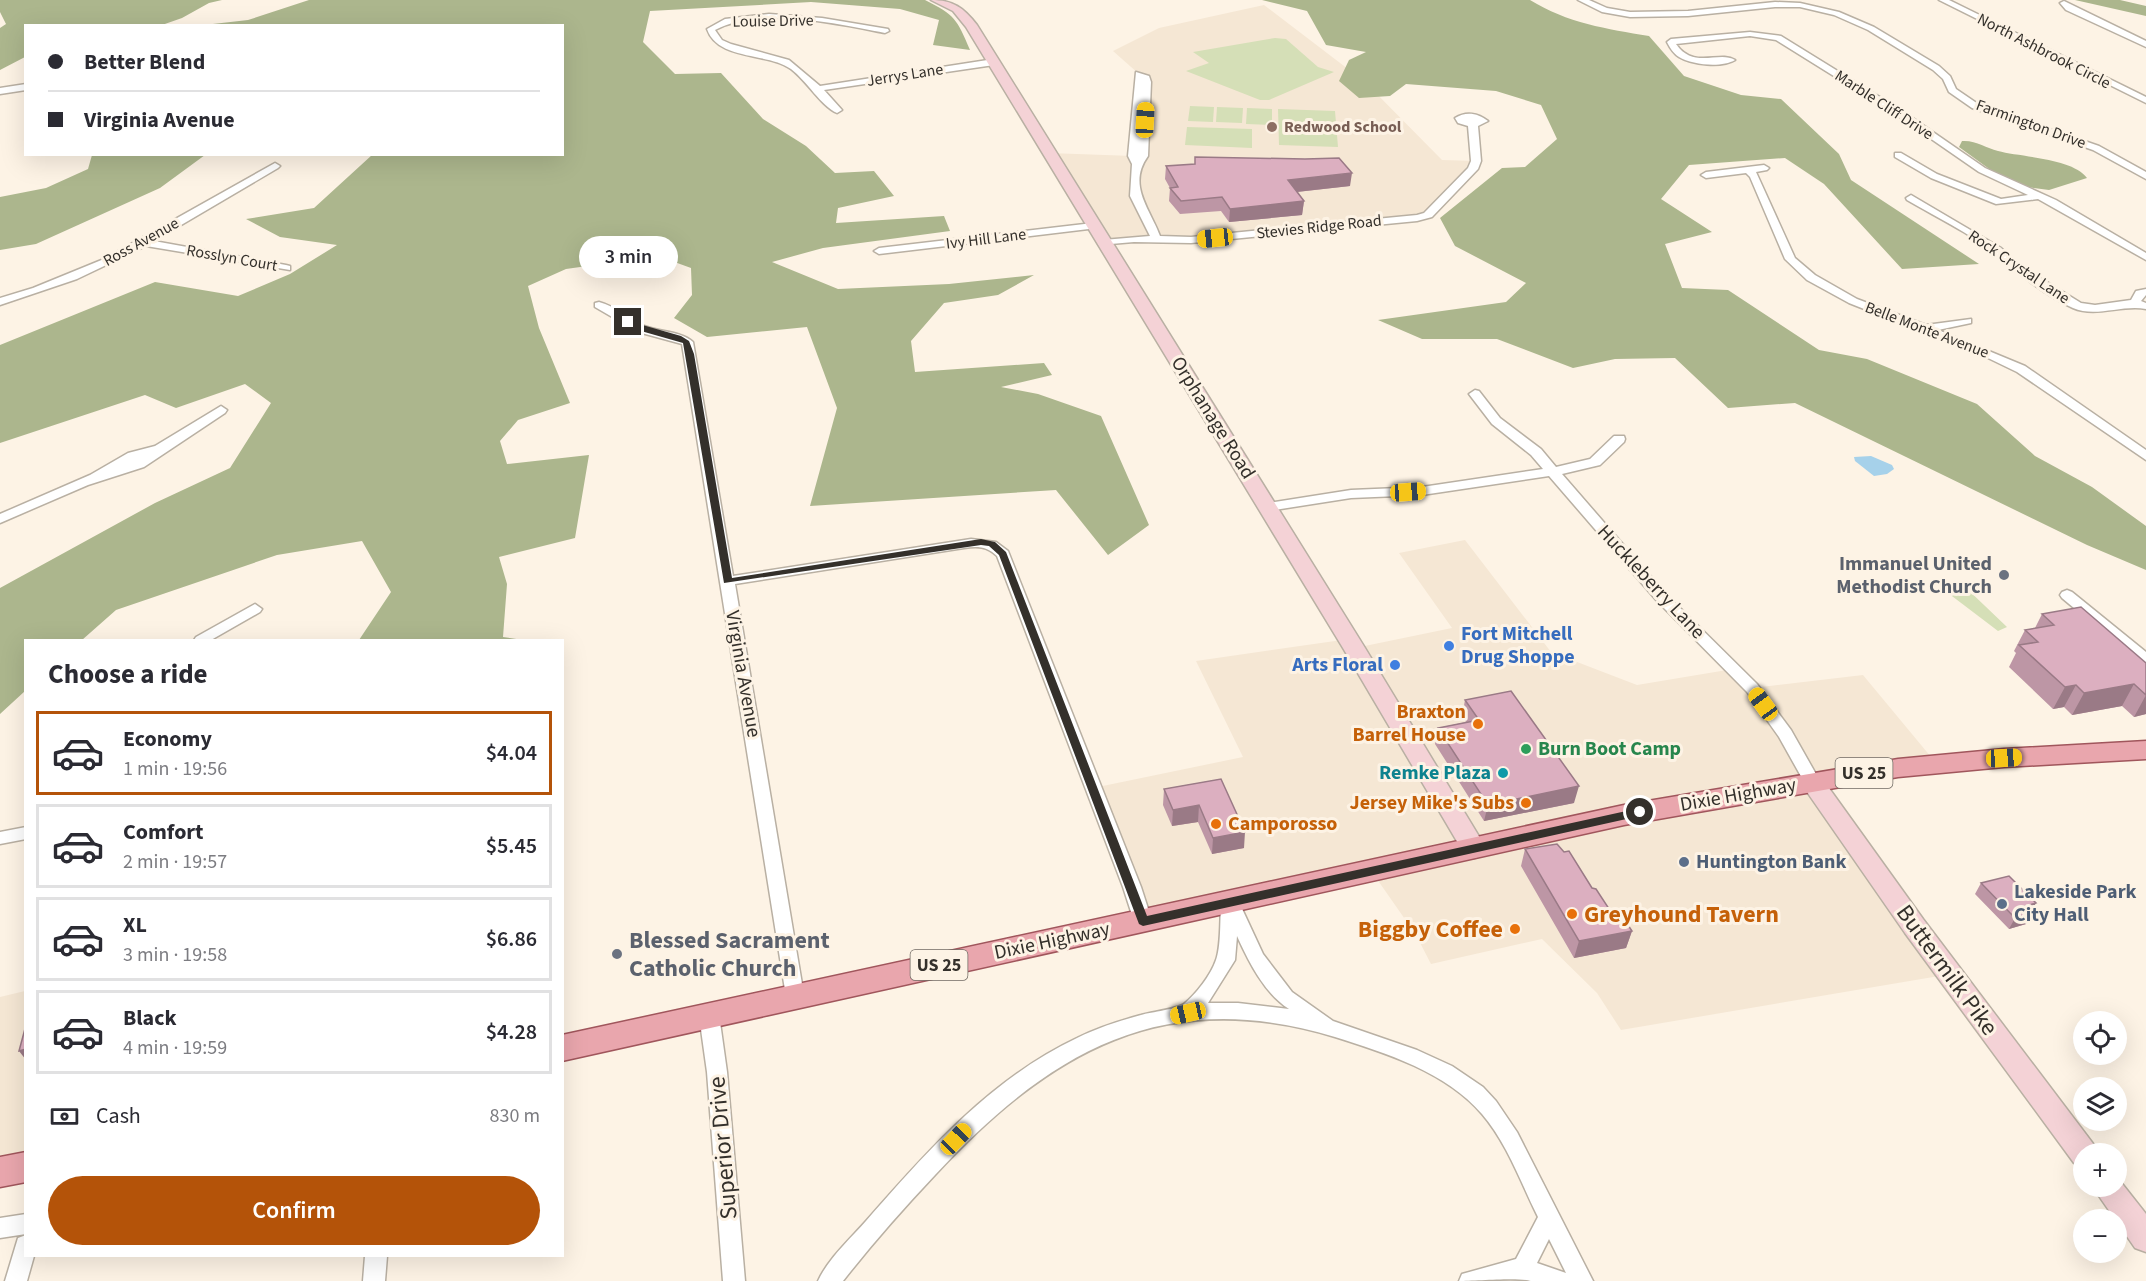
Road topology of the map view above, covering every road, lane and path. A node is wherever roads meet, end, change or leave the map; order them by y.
1 (937, 0) edge
2 (1582, 0) edge
3 (1703, 0) edge
4 (1943, 0) edge
5 (1801, 3) edge
6 (2064, 3) dead end
7 (1717, 9) junction
8 (885, 32) dead end
9 (2146, 44) edge
10 (1731, 60) dead end
11 (994, 62) junction
12 (24, 87) edge
13 (816, 89) junction
14 (0, 91) edge
15 (2146, 100) edge
16 (837, 110) dead end
17 (1473, 124) dead end
18 (1898, 155) dead end
19 (1137, 164) junction
20 (275, 166) dead end
21 (1764, 168) dead end
22 (1749, 171) junction
23 (1706, 175) dead end
24 (2146, 176) edge
25 (2039, 196) junction
26 (1911, 198) dead end
27 (1094, 226) junction
28 (1155, 240) junction
29 (143, 242) junction
30 (1103, 243) junction
31 (879, 251) dead end
32 (2146, 257) edge
33 (285, 268) dead end
34 (2146, 292) edge
35 (0, 302) edge
36 (2140, 304) edge
37 (599, 305) dead end
38 (1966, 321) dead end
39 (1924, 329) junction
40 (1475, 393) dead end
41 (220, 410) dead end
42 (1619, 439) dead end
43 (2146, 456) edge
44 (1554, 472) junction
45 (1268, 507) junction
46 (0, 519) edge
47 (728, 581) junction
48 (2067, 595) dead end
49 (255, 609) dead end
50 (203, 639) edge
51 (2146, 660) edge
52 (2146, 750) edge
53 (1813, 783) junction
54 (24, 833) edge
55 (0, 838) edge
56 (1474, 849) junction
57 (1231, 903) junction
58 (1143, 921) junction
59 (795, 996) junction
60 (1188, 1013) junction
61 (709, 1015) junction
62 (1332, 1028) junction
63 (564, 1048) edge
64 (2076, 1143) edge
65 (24, 1167) edge
66 (0, 1172) edge
67 (2116, 1197) edge
68 (1550, 1218) junction
69 (24, 1224) edge
70 (0, 1228) edge
71 (2146, 1238) edge
72 (24, 1252) edge
73 (376, 1257) edge
74 (1524, 1268) junction
75 (16, 1281) edge
76 (374, 1281) edge
77 (734, 1281) edge
78 (829, 1281) edge
79 (1470, 1281) edge
80 (1561, 1281) edge
81 (1582, 1281) edge

1 - 11 main road, Orphanage Road
2 - 7 street, Farmington Drive
3 - 7 street
4 - 15 street, North Ashbrook Circle
5 - 7 street, Farmington Drive
5 - 24 street, Farmington Drive
6 - 9 street
8 - 13 street, Louise Drive
10 - 25 street, Marble Cliff Drive
11 - 13 street, Jerrys Lane
11 - 27 main road, Orphanage Road
12 - 14 street
13 - 16 street, Louise Drive
17 - 28 street, Stevies Ridge Road
18 - 25 street
19 - 19 street
19 - 28 street
20 - 29 street, Ross Avenue
21 - 22 street
22 - 23 street
22 - 39 street, Belle Monte Avenue
25 - 32 street, Marble Cliff Drive
26 - 36 street, Rock Crystal Lane
27 - 30 main road, Orphanage Road
27 - 31 street, Ivy Hill Lane
28 - 30 street, Stevies Ridge Road
29 - 33 street, Rosslyn Court
29 - 35 street, Ross Avenue
30 - 45 main road, Orphanage Road
34 - 36 street
37 - 47 street, Virginia Avenue
38 - 39 street
39 - 43 street, Belle Monte Avenue
40 - 44 street, Huckleberry Lane
41 - 46 street
42 - 44 street
44 - 45 street
44 - 53 street, Huckleberry Lane
45 - 56 main road, Orphanage Road
47 - 58 street
47 - 59 street, Virginia Avenue
48 - 51 street
49 - 50 street
52 - 53 main road, Dixie Highway / US 25
53 - 56 main road, Dixie Highway / US 25
53 - 64 main road, Buttermilk Pike
54 - 55 street
56 - 57 main road, Dixie Highway / US 25
57 - 58 main road, Dixie Highway / US 25
57 - 60 street
57 - 62 street
58 - 59 main road, Dixie Highway / US 25
59 - 61 main road, Dixie Highway / US 25
60 - 62 street
60 - 78 street
61 - 63 main road, Dixie Highway / US 25
61 - 77 street, Superior Drive
62 - 68 street
65 - 66 main road
67 - 71 main road
68 - 74 street
68 - 81 street
69 - 70 street
72 - 75 street
73 - 76 street
74 - 79 street
74 - 80 street

